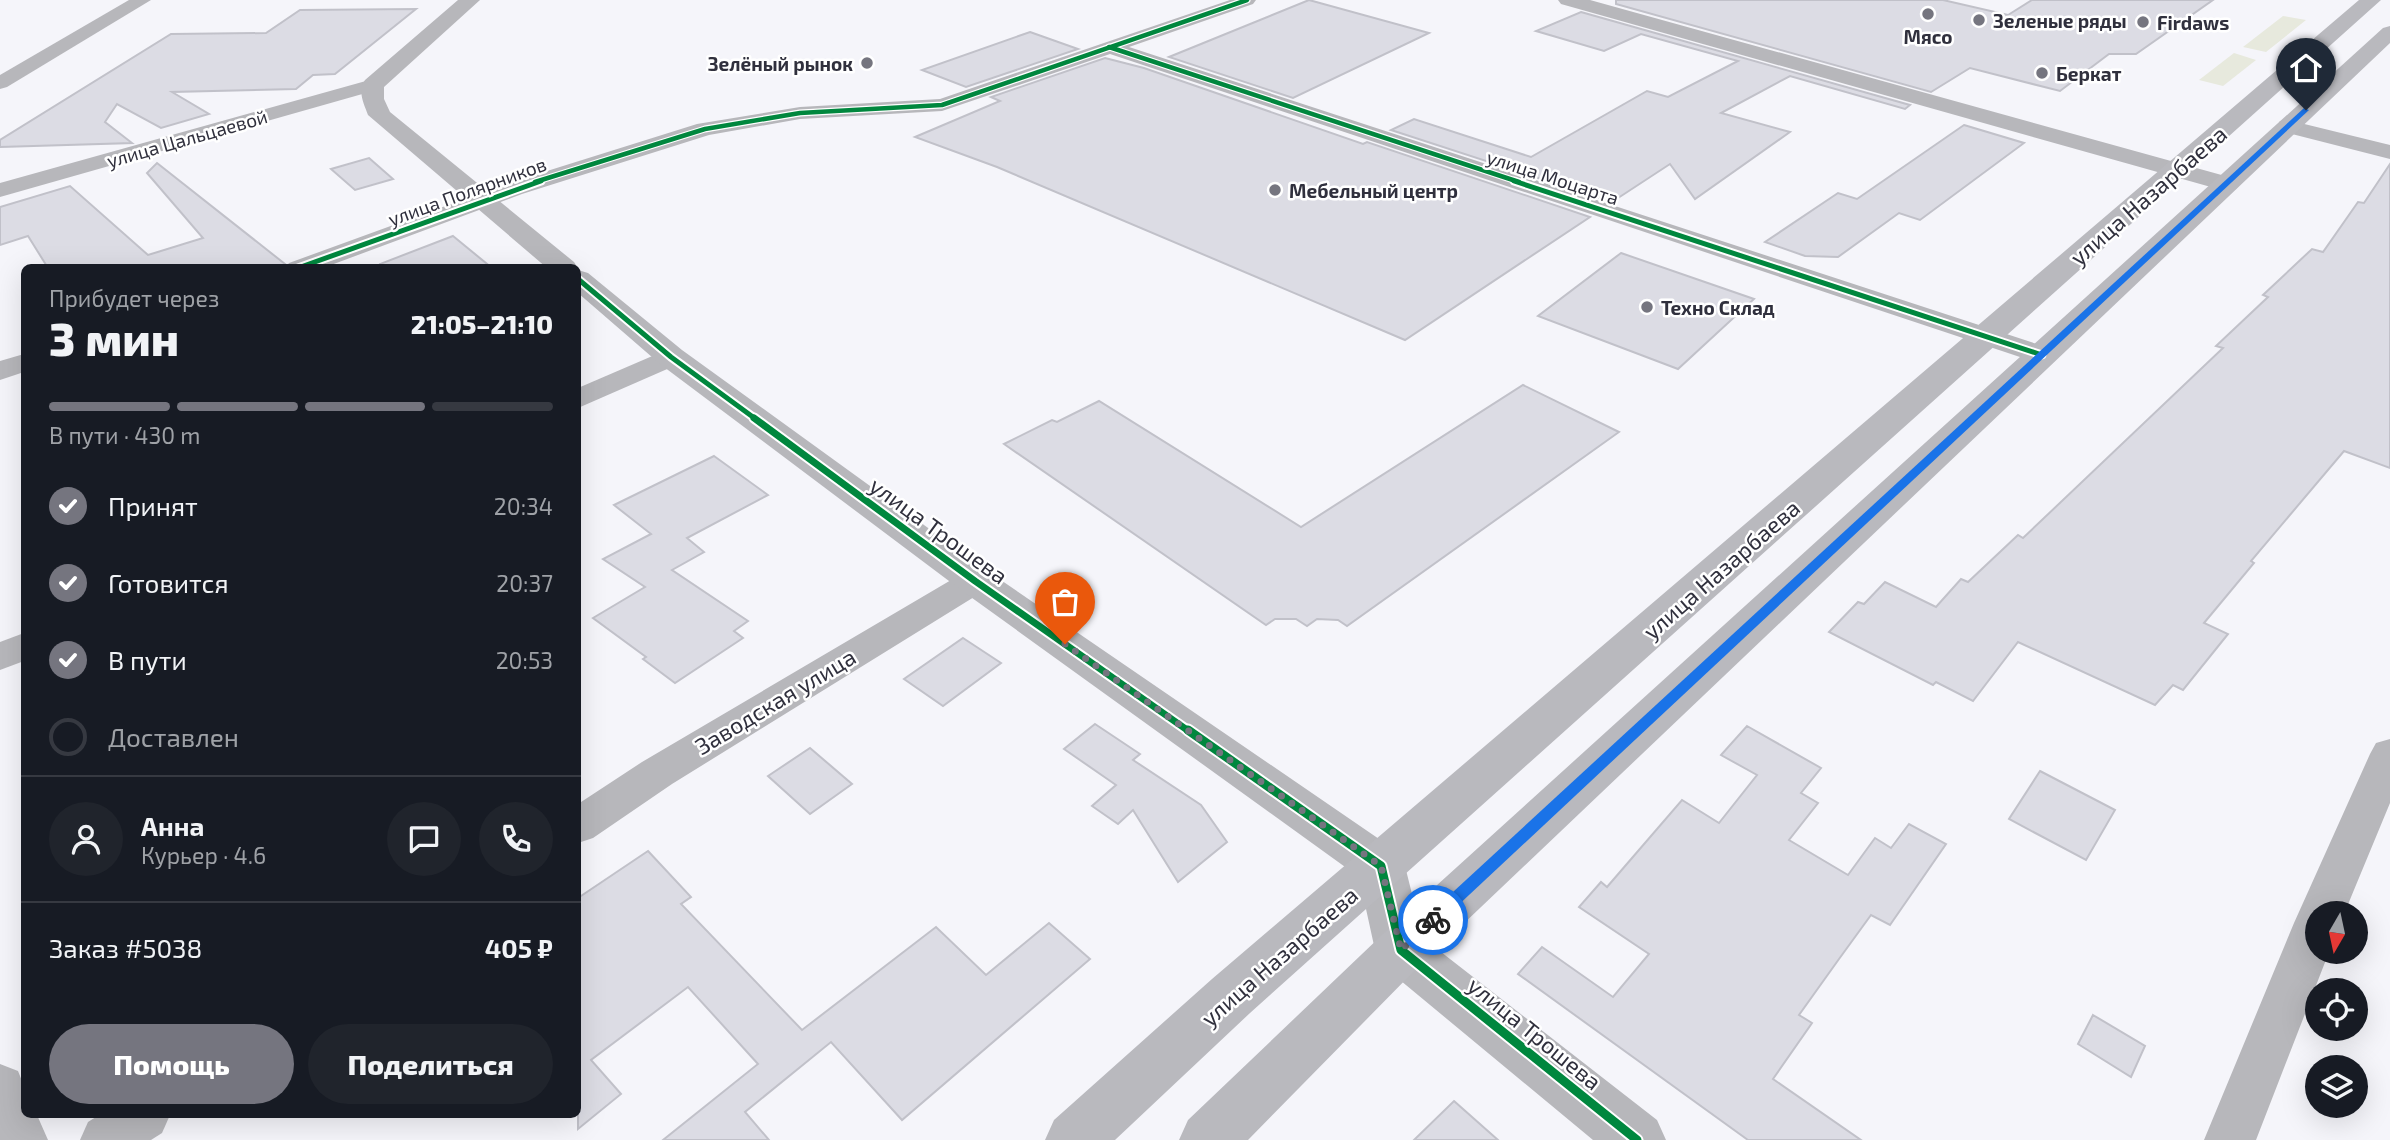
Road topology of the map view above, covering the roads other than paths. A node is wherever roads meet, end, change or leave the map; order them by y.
1 (142, 0) edge
2 (470, 0) edge
3 (1247, 0) edge
4 (1569, 0) edge
5 (1606, 0) edge
6 (2371, 0) edge
7 (2390, 32) edge
8 (1109, 47) junction
9 (0, 83) edge
10 (373, 85) junction
11 (2288, 126) junction
12 (2390, 152) edge
13 (2183, 165) junction
14 (2232, 178) junction
15 (0, 190) edge
16 (484, 201) junction
17 (309, 264) edge
18 (559, 264) edge
19 (581, 282) edge
20 (1987, 337) junction
21 (2042, 355) junction
22 (671, 357) junction
23 (21, 364) edge
24 (0, 371) edge
25 (581, 398) edge
26 (975, 581) junction
27 (21, 647) edge
28 (0, 657) edge
29 (2390, 754) edge
30 (581, 824) edge
31 (1381, 866) junction
32 (2327, 901) edge
33 (1401, 950) junction
34 (2305, 953) edge
35 (0, 1088) edge
36 (139, 1118) edge
37 (22, 1140) edge
38 (106, 1140) edge
39 (1074, 1140) edge
40 (1208, 1140) edge
41 (1637, 1140) edge
42 (2230, 1140) edge

1 - 9 street
2 - 10 street
3 - 8 street, улица Полярников
4 - 13 street
5 - 13 street
6 - 13 main road, улица Назарбаева
7 - 11 main road, улица Назарбаева
8 - 16 street, улица Полярников
8 - 20 street, улица Моцарта
10 - 15 street, улица Цальцаевой
10 - 16 street
11 - 12 street
11 - 14 main road, улица Назарбаева
13 - 14 street
13 - 20 main road, улица Назарбаева
14 - 21 main road, улица Назарбаева
16 - 17 street, улица Полярников
16 - 18 street
19 - 22 street, улица Трошева
20 - 21 street, улица Моцарта
20 - 31 main road, улица Назарбаева
21 - 33 main road, улица Назарбаева
22 - 25 street
22 - 26 street, улица Трошева
23 - 24 street
26 - 30 street, Заводская улица
26 - 31 street, улица Трошева
27 - 28 street
29 - 32 street
31 - 33 street
31 - 39 main road, улица Назарбаева
33 - 40 main road, улица Назарбаева
33 - 41 street, улица Трошева
34 - 42 street
35 - 37 street
36 - 38 street

